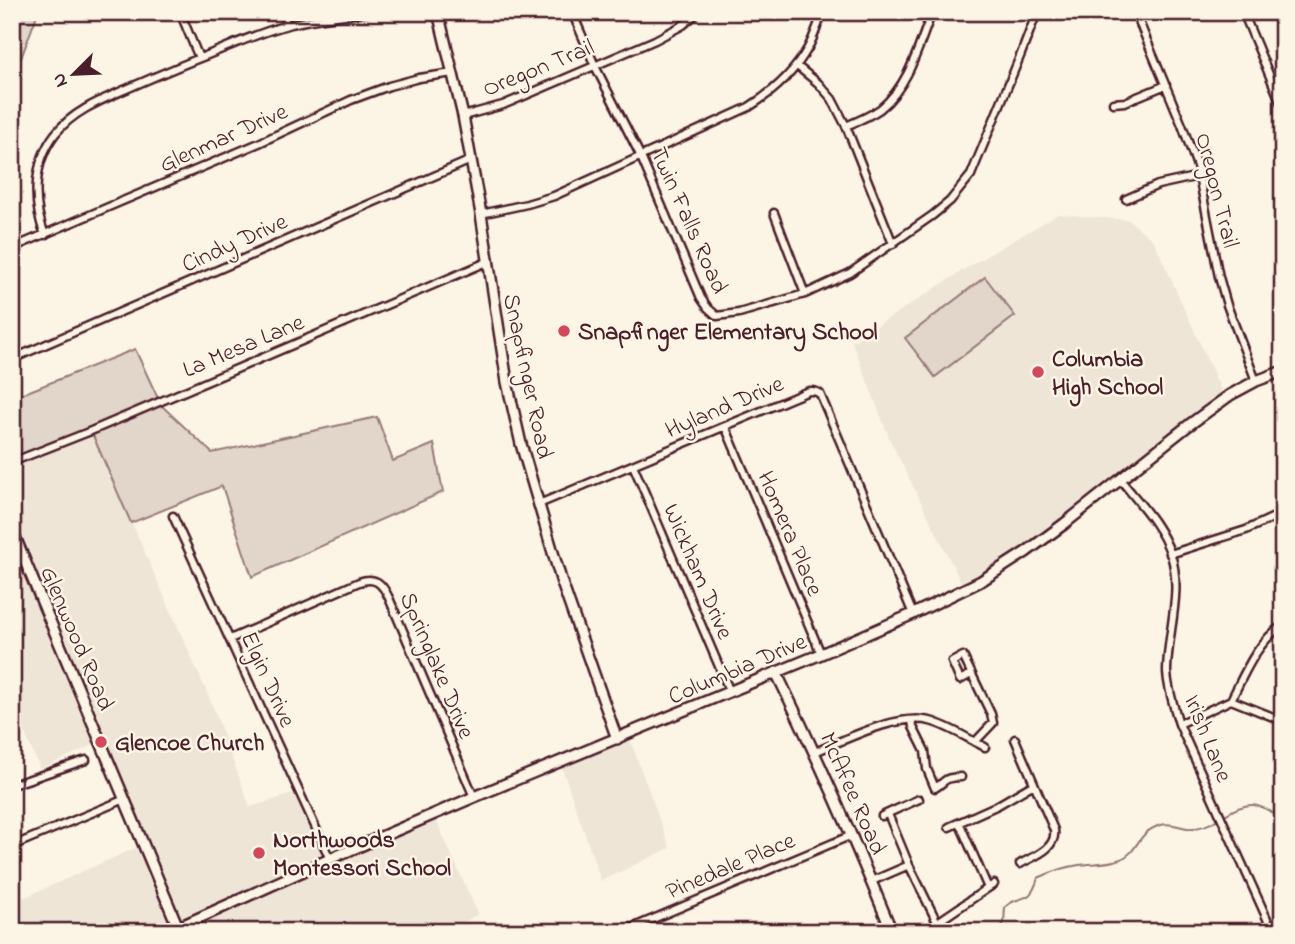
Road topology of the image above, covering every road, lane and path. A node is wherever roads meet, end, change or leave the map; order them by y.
1 (180, 12) edge
2 (284, 12) edge
3 (368, 12) edge
4 (438, 12) edge
5 (572, 12) edge
6 (698, 12) edge
7 (823, 12) edge
8 (932, 12) edge
9 (1037, 12) edge
10 (1135, 12) edge
11 (1243, 12) edge
12 (286, 25) junction
13 (200, 58) junction
14 (595, 66) junction
15 (797, 66) junction
16 (453, 73) junction
17 (1166, 85) junction
18 (1112, 103) dead end
19 (1283, 108) edge
20 (463, 116) junction
21 (846, 127) junction
22 (641, 157) junction
23 (471, 160) junction
24 (1199, 176) junction
25 (1126, 200) dead end
26 (774, 213) dead end
27 (481, 214) junction
28 (45, 235) junction
29 (893, 244) junction
30 (12, 248) edge
31 (487, 262) junction
32 (805, 294) junction
33 (12, 359) edge
34 (1283, 371) edge
35 (1256, 381) junction
36 (725, 426) junction
37 (12, 462) edge
38 (633, 465) junction
39 (1120, 480) junction
40 (539, 504) junction
41 (1283, 513) edge
42 (173, 516) dead end
43 (12, 530) edge
44 (1170, 554) junction
45 (913, 614) junction
46 (1283, 625) edge
47 (230, 639) junction
48 (821, 654) junction
49 (776, 672) junction
50 (971, 674) dead end
51 (730, 692) junction
52 (1231, 700) junction
53 (912, 720) junction
54 (1283, 721) edge
55 (1180, 724) junction
56 (617, 739) junction
57 (1015, 740) dead end
58 (975, 742) junction
59 (985, 747) dead end
60 (815, 752) junction
61 (86, 760) dead end
62 (961, 777) dead end
63 (1034, 784) junction
64 (12, 785) edge
65 (474, 797) junction
66 (125, 799) junction
67 (919, 799) dead end
68 (959, 822) junction
69 (949, 827) dead end
70 (852, 835) junction
71 (12, 846) edge
72 (330, 859) junction
73 (1020, 864) dead end
74 (909, 865) junction
75 (872, 881) junction
76 (937, 922) junction
77 (179, 929) edge
78 (891, 931) edge
79 (168, 932) edge
80 (622, 932) edge
81 (923, 932) edge
82 (1273, 932) edge

1 - 13 street
2 - 12 street
3 - 12 street
4 - 16 main road, Snapfinger Road
5 - 14 street, Twin Falls Road
6 - 14 street, Oregon Trail
7 - 15 street
8 - 21 street
9 - 29 street, Twin Falls Road
10 - 17 street, Oregon Trail
11 - 19 street
12 - 13 street
13 - 28 street
14 - 20 street, Oregon Trail
14 - 22 street, Twin Falls Road
15 - 21 street
15 - 22 street
16 - 20 main road, Snapfinger Road
16 - 28 street, Glenmar Drive
17 - 18 street
17 - 24 street, Oregon Trail
20 - 23 main road, Snapfinger Road
21 - 29 street
22 - 27 street
22 - 32 street, Twin Falls Road
23 - 27 main road, Snapfinger Road
23 - 33 street, Cindy Drive
24 - 25 street
24 - 35 street, Oregon Trail
26 - 32 street
27 - 31 main road, Snapfinger Road
28 - 30 street, Glenmar Drive
29 - 32 street, Twin Falls Road
31 - 37 street, La Mesa Lane
31 - 40 main road, Snapfinger Road
34 - 35 main road, Columbia Drive
35 - 39 main road, Columbia Drive
36 - 38 street, Hyland Drive
36 - 45 street, Hyland Drive
36 - 48 street, Homera Place
38 - 40 street, Hyland Drive
38 - 51 street, Wickham Drive
39 - 44 street, Irish Lane
39 - 45 main road, Columbia Drive
40 - 56 main road, Snapfinger Road
41 - 44 street
42 - 47 street, Elgin Drive
43 - 66 main road, Glenwood Road
44 - 55 street, Irish Lane
45 - 48 main road, Columbia Drive
46 - 52 street
47 - 65 street, Springlake Drive
47 - 72 street, Elgin Drive
48 - 49 main road, Columbia Drive
49 - 51 main road, Columbia Drive
49 - 60 main road, McAfee Road
50 - 58 street
51 - 56 main road, Columbia Drive
52 - 54 street
52 - 55 street
53 - 58 street
53 - 60 street
53 - 62 street
55 - 82 street, Irish Lane
56 - 65 main road, Columbia Drive
57 - 63 street
58 - 59 street
60 - 70 main road, McAfee Road
61 - 64 street
63 - 68 street
63 - 73 street
65 - 72 main road, Columbia Drive
66 - 71 street
66 - 77 main road, Glenwood Road
67 - 74 street
68 - 69 street
68 - 76 street
70 - 75 main road, McAfee Road
70 - 80 street, Pinedale Place
72 - 77 main road, Columbia Drive
74 - 75 street
74 - 76 street
75 - 78 main road, McAfee Road
76 - 81 street
77 - 79 main road, Columbia Drive

